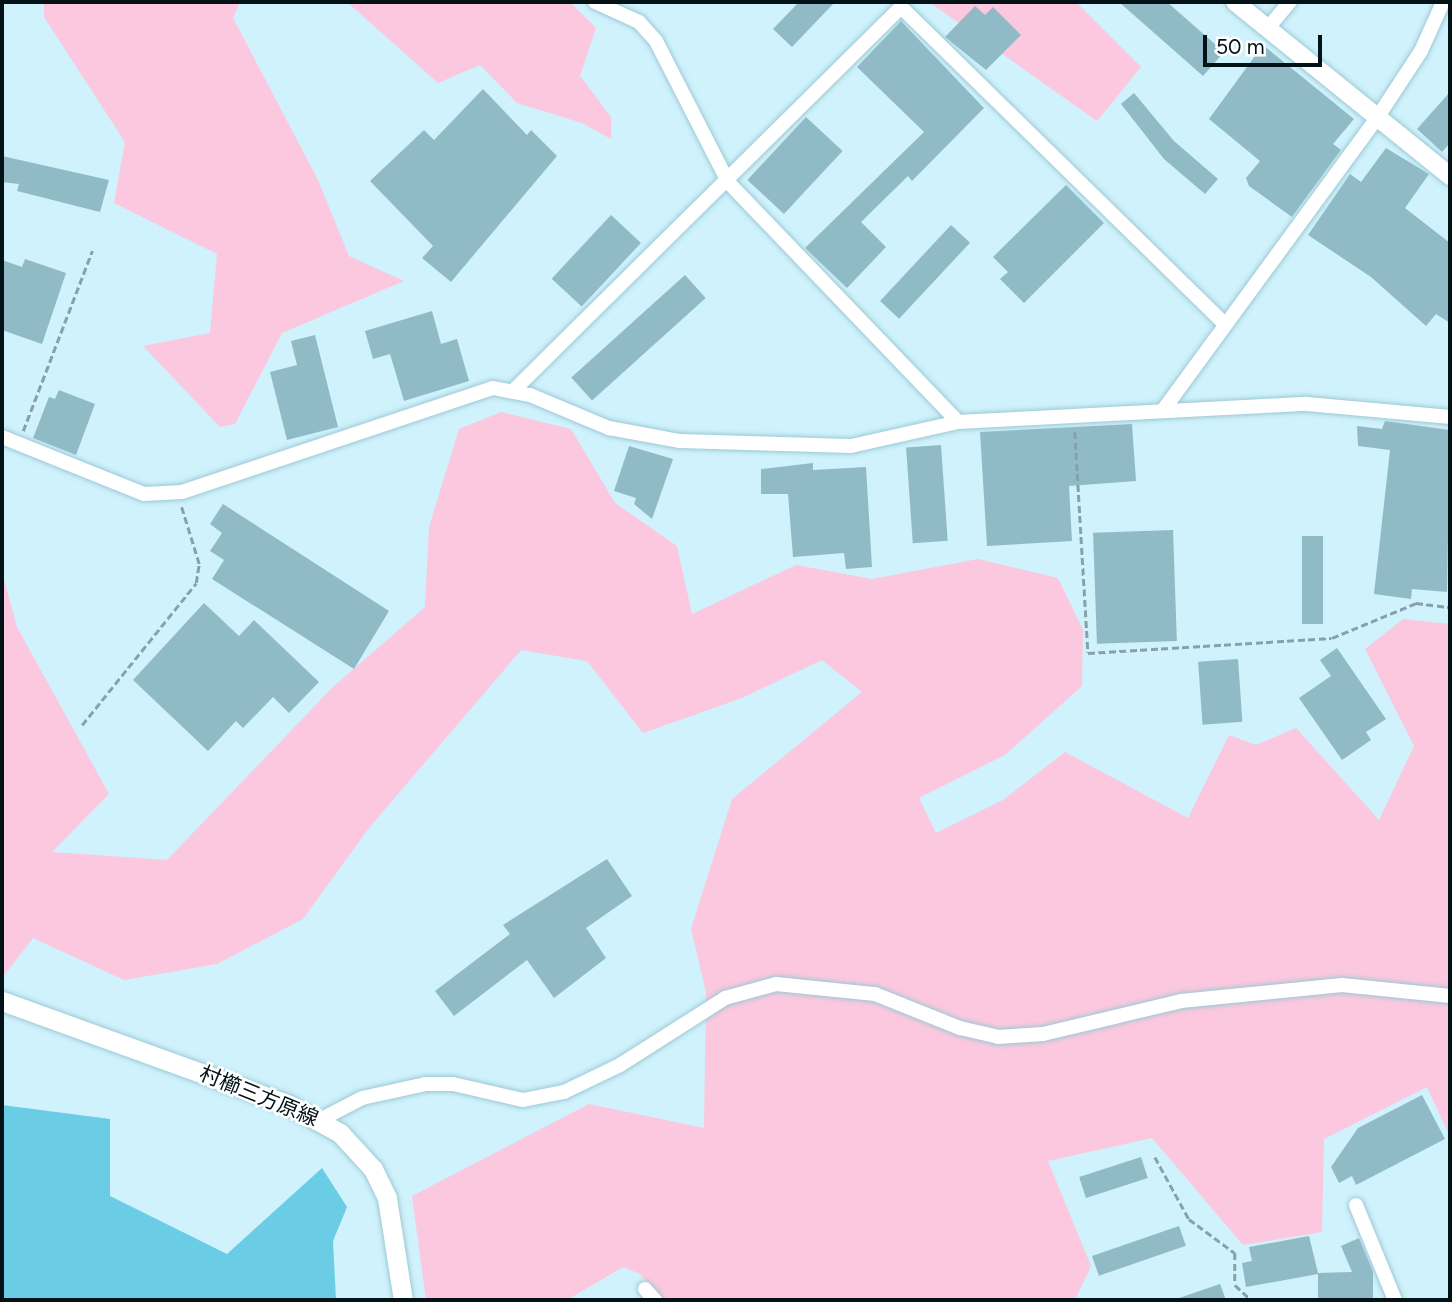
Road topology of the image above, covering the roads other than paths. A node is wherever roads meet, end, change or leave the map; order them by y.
1 (595, 2) edge
2 (1235, 2) edge
3 (1290, 2) edge
4 (1443, 2) edge
5 (1268, 28) junction
6 (1377, 118) junction
7 (1450, 176) edge
8 (728, 182) junction
9 (1225, 324) junction
10 (513, 391) junction
11 (1164, 410) junction
12 (1450, 417) edge
13 (958, 422) junction
14 (2, 437) edge
15 (1450, 996) edge
16 (2, 1001) edge
17 (320, 1120) junction
18 (1356, 1205) dead end
19 (403, 1300) edge
20 (1395, 1300) edge

1 - 8 street
2 - 5 street
3 - 5 street
4 - 6 street
5 - 6 street
6 - 7 street
6 - 9 street
8 - 9 street
8 - 10 street
8 - 13 street
9 - 11 street
10 - 13 street
10 - 14 street
11 - 12 street
11 - 13 street
15 - 17 street
16 - 17 main road, 村櫛三方原線
17 - 19 main road, 村櫛三方原線
18 - 20 street

